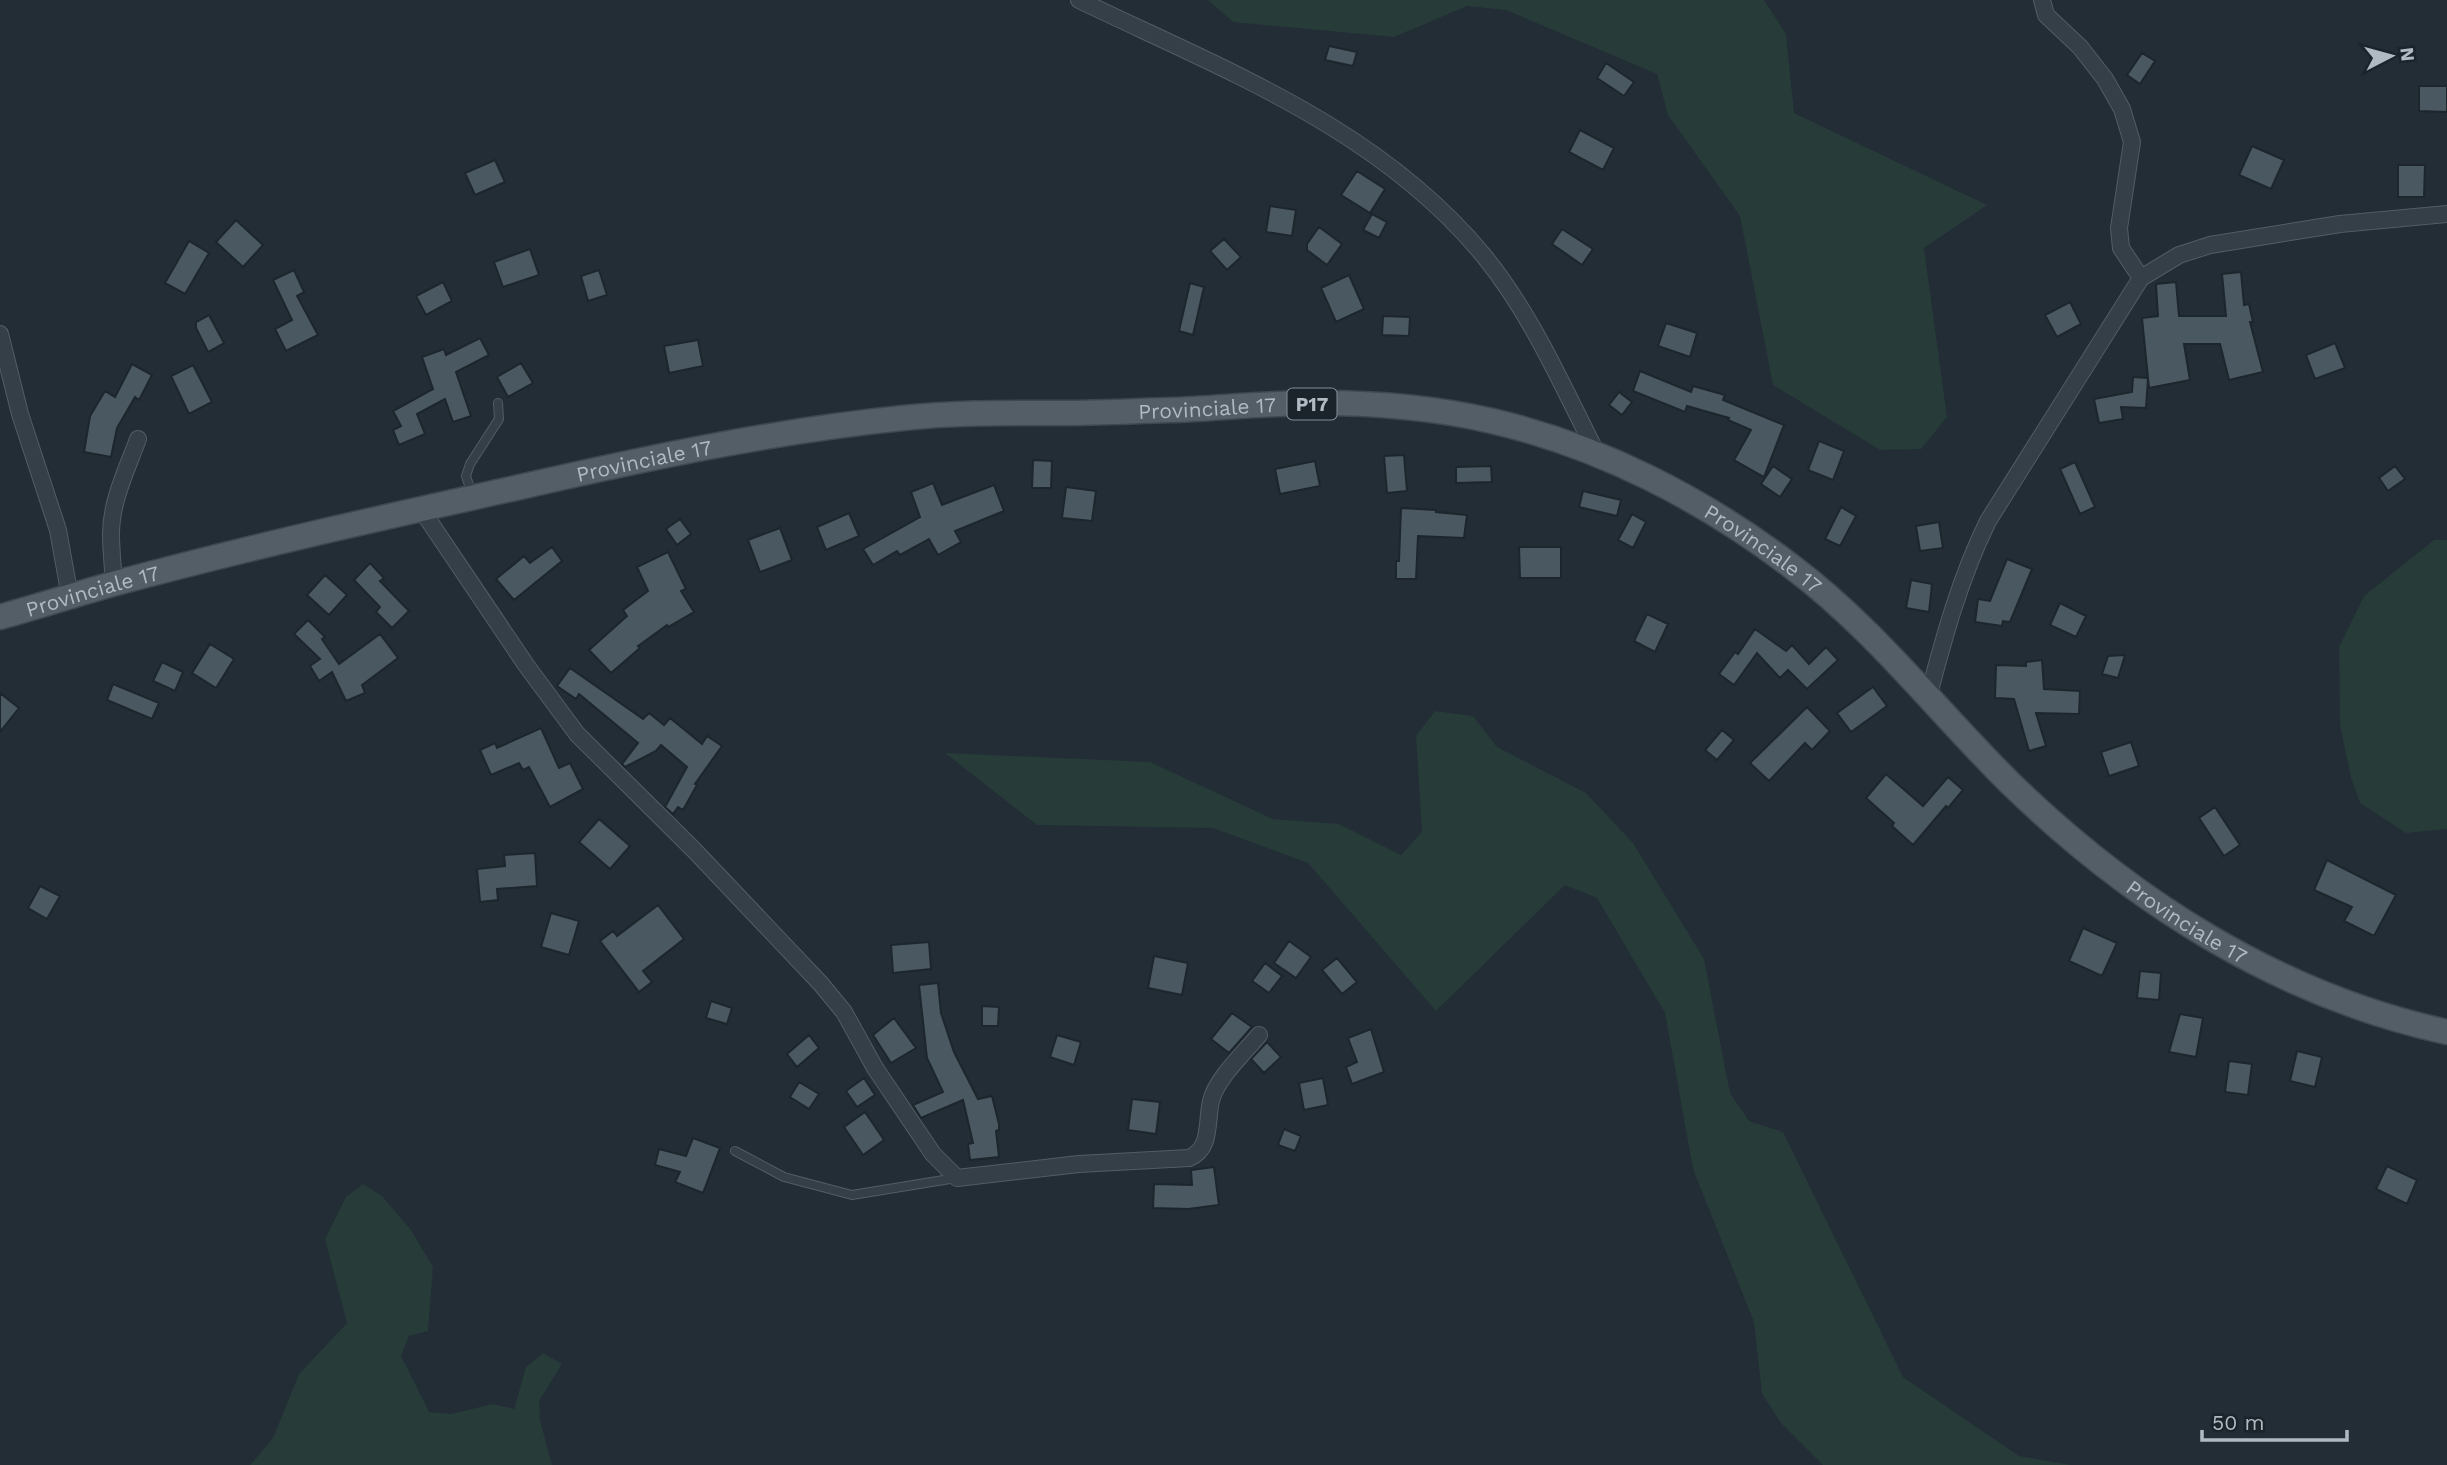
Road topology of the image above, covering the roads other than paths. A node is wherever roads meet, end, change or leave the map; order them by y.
1 (1079, 0) edge
2 (2042, 0) edge
3 (2447, 214) edge
4 (2141, 278) junction
5 (0, 334) edge
6 (498, 403) dead end
7 (138, 439) dead end
8 (1597, 454) junction
9 (473, 497) junction
10 (421, 509) junction
11 (114, 584) junction
12 (70, 597) junction
13 (0, 617) edge
14 (1928, 698) junction
15 (2447, 1032) edge
16 (1259, 1035) dead end
17 (735, 1151) dead end
18 (957, 1178) junction

1 - 8 street
2 - 4 street
3 - 4 street
4 - 14 street
5 - 12 street
6 - 9 lane
7 - 11 street
8 - 9 main road, Provinciale 17 / P17
8 - 14 main road, Provinciale 17 / P17
9 - 10 main road, Provinciale 17 / P17
10 - 11 main road, Provinciale 17 / P17
10 - 18 street
11 - 12 main road, Provinciale 17 / P17
12 - 13 main road, Provinciale 17 / P17
14 - 15 main road, Provinciale 17 / P17
16 - 18 street
17 - 18 lane

